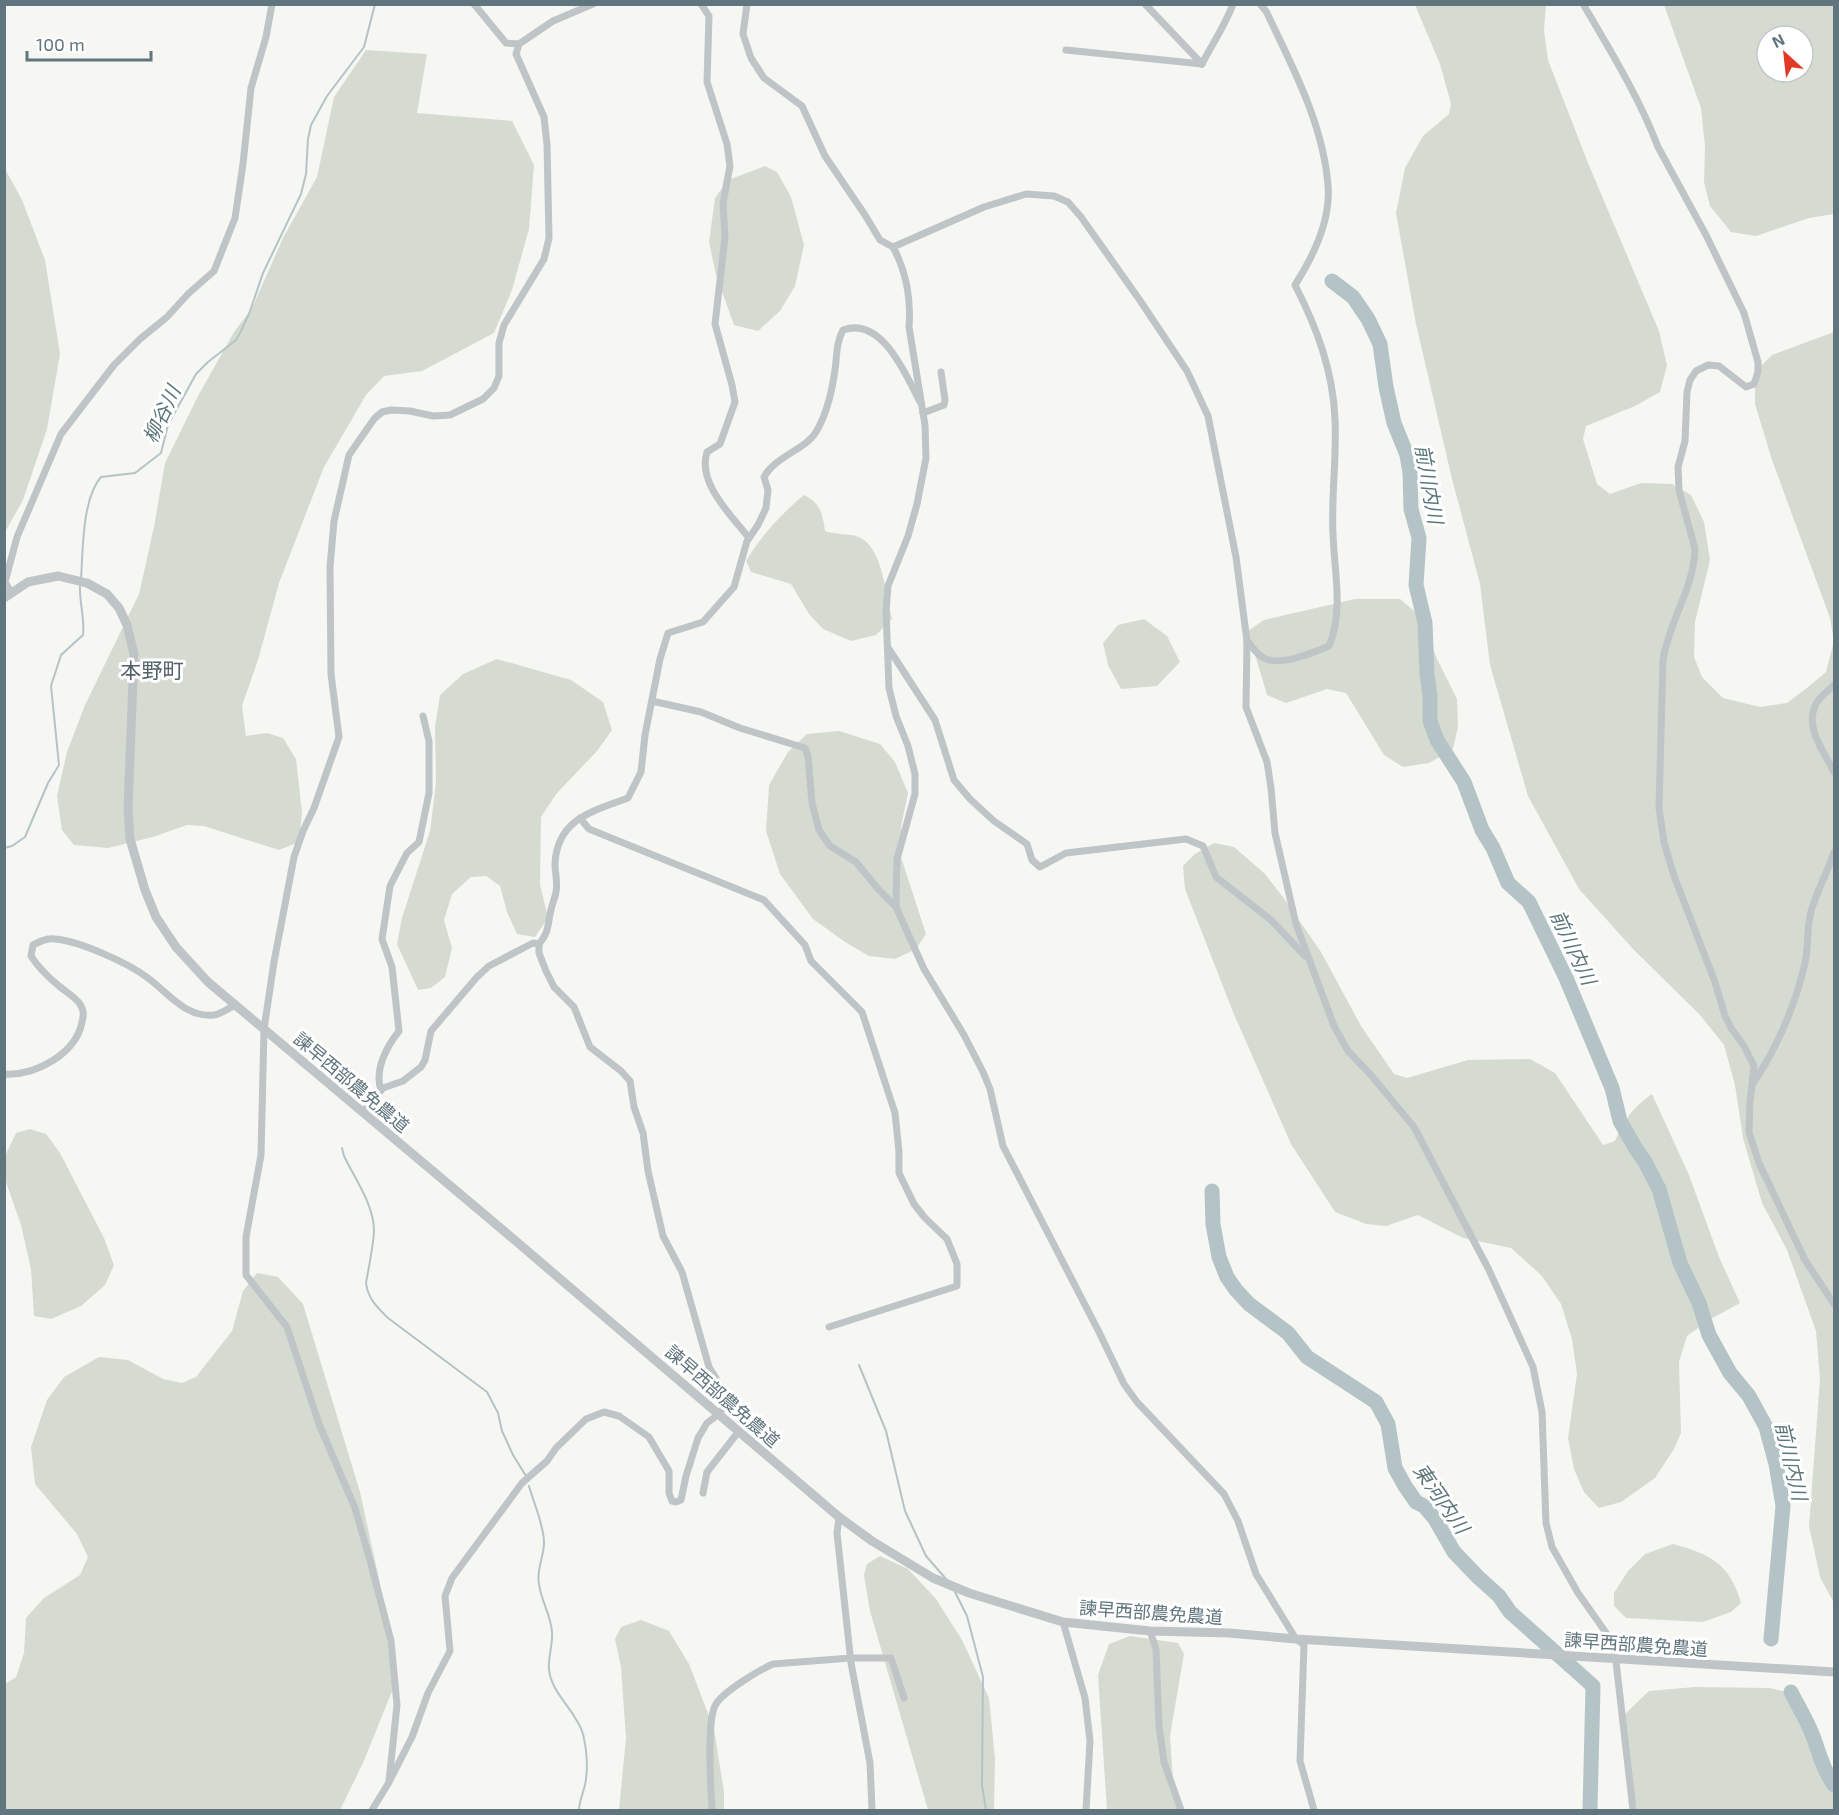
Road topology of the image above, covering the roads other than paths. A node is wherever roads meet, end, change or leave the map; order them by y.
1 (272, 4) edge
2 (474, 4) edge
3 (593, 4) edge
4 (701, 4) edge
5 (747, 4) edge
6 (1145, 4) edge
7 (1233, 4) edge
8 (1260, 4) edge
9 (1583, 4) edge
10 (519, 44) junction
11 (1066, 51) dead end
12 (1202, 64) junction
13 (893, 247) junction
14 (941, 372) dead end
15 (920, 402) junction
16 (923, 413) junction
17 (749, 538) junction
18 (8, 595) edge
19 (1247, 641) junction
20 (888, 647) junction
21 (1834, 685) edge
22 (652, 701) junction
23 (423, 716) dead end
24 (1834, 772) edge
25 (580, 818) junction
26 (1834, 852) edge
27 (896, 907) junction
28 (539, 944) junction
29 (1308, 959) junction
30 (235, 1005) junction
31 (264, 1029) junction
32 (4, 1074) edge
33 (1751, 1087) junction
34 (381, 1090) junction
35 (363, 1112) junction
36 (1834, 1304) edge
37 (829, 1327) dead end
38 (719, 1414) junction
39 (739, 1431) junction
40 (703, 1493) dead end
41 (839, 1517) junction
42 (1063, 1622) junction
43 (1149, 1631) junction
44 (1296, 1639) junction
45 (851, 1658) junction
46 (1616, 1659) junction
47 (1834, 1672) edge
48 (904, 1698) dead end
49 (388, 1784) junction
50 (372, 1810) edge
51 (712, 1810) edge
52 (872, 1810) edge
53 (1086, 1810) edge
54 (1181, 1810) edge
55 (1314, 1810) edge
56 (1634, 1810) edge

1 - 18 street
2 - 10 street
3 - 10 street
4 - 17 street
5 - 13 street
6 - 12 street
7 - 12 street
8 - 19 street
9 - 33 street
10 - 31 street
11 - 12 street
13 - 15 street
13 - 19 street
14 - 16 street
15 - 16 street
15 - 17 street
16 - 20 street
17 - 22 street
18 - 30 street, 諫早西部農免農道
19 - 29 street
20 - 27 street
20 - 29 street
21 - 24 street
22 - 25 street
22 - 27 street
23 - 34 street
25 - 28 street
25 - 37 street
26 - 33 street
27 - 44 street
28 - 34 street
28 - 38 street
29 - 46 street
30 - 31 street, 諫早西部農免農道
30 - 32 street
31 - 35 street, 諫早西部農免農道
31 - 49 street
33 - 36 street
34 - 35 street
35 - 38 street, 諫早西部農免農道
38 - 39 street, 諫早西部農免農道
38 - 49 street
39 - 40 street
39 - 41 street, 諫早西部農免農道
41 - 42 street, 諫早西部農免農道
41 - 45 street
42 - 43 street, 諫早西部農免農道
42 - 53 street
43 - 44 street, 諫早西部農免農道
43 - 54 street
44 - 46 street, 諫早西部農免農道
44 - 55 street
45 - 48 street
45 - 51 street
45 - 52 street
46 - 47 street, 諫早西部農免農道
46 - 56 street
49 - 50 street

